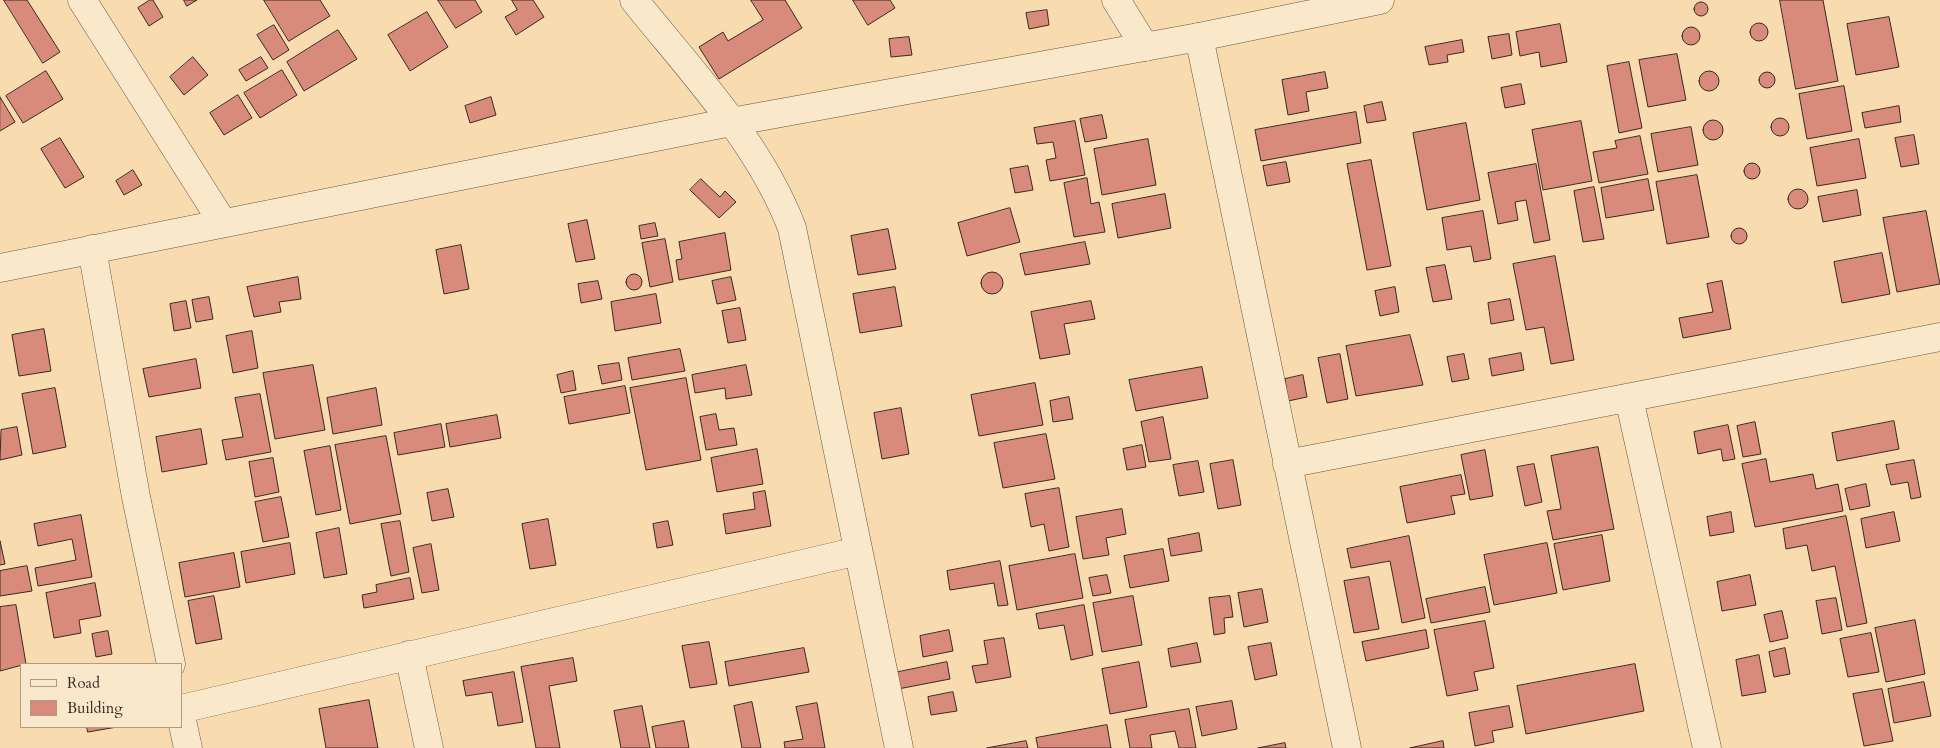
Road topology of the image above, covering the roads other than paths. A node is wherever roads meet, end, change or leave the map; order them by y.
1 (82, 0) edge
2 (634, 0) edge
3 (1116, 0) edge
4 (1380, 0) edge
5 (1199, 37) junction
6 (1145, 47) junction
7 (731, 122) junction
8 (223, 223) junction
9 (92, 249) junction
10 (0, 268) edge
11 (1940, 337) edge
12 (1629, 398) junction
13 (1287, 464) junction
14 (858, 551) junction
15 (409, 655) junction
16 (171, 663) edge
17 (182, 709) edge
18 (182, 721) edge
19 (188, 748) edge
20 (429, 748) edge
21 (899, 748) edge
22 (1347, 748) edge
23 (1707, 748) edge

1 - 8 street
2 - 7 street
3 - 6 street
4 - 5 street
5 - 6 street
5 - 13 street
6 - 7 street
7 - 8 street
7 - 14 street
8 - 9 street
9 - 10 street
9 - 16 street
11 - 12 street
12 - 13 street
12 - 23 street
13 - 22 street
14 - 15 street
14 - 21 street
15 - 17 street
15 - 20 street
18 - 19 street

